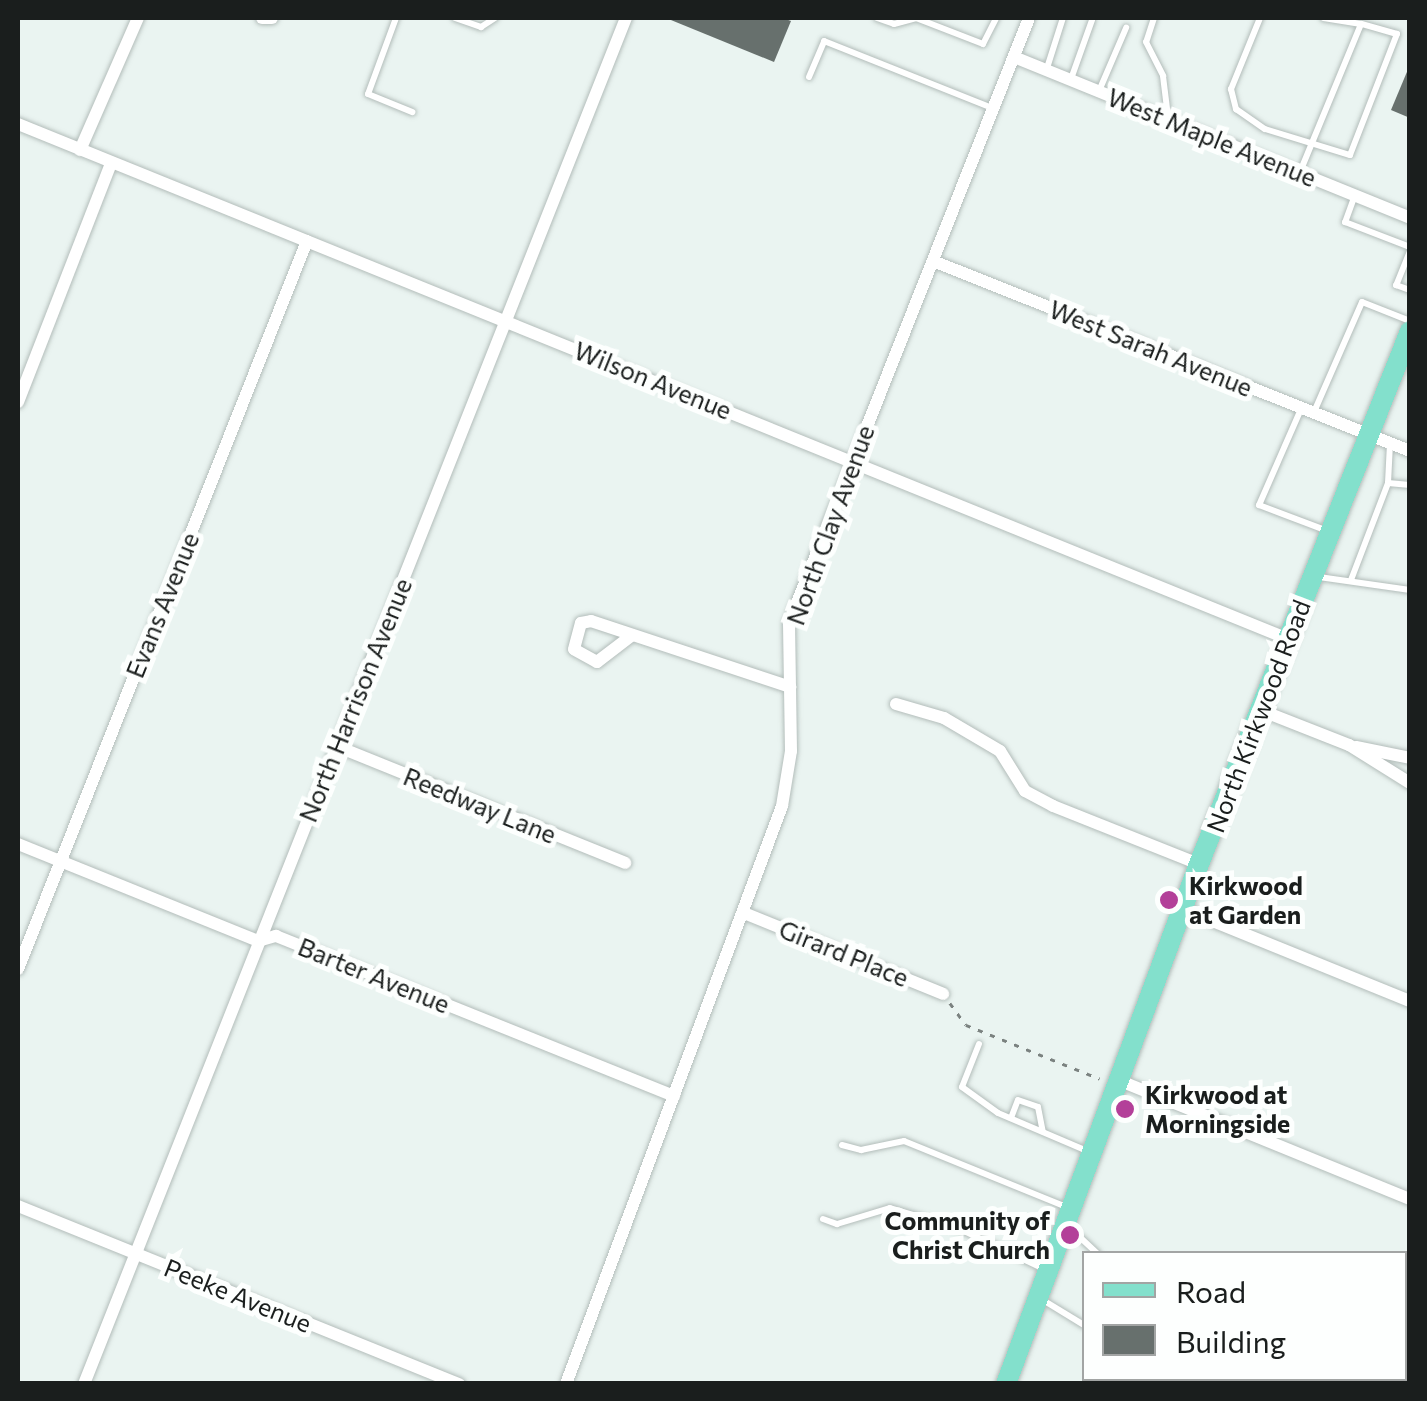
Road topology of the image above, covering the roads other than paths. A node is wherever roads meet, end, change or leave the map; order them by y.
1 (138, 18) edge
2 (262, 18) edge
3 (272, 18) edge
4 (396, 18) edge
5 (456, 18) edge
6 (495, 18) edge
7 (626, 18) edge
8 (878, 18) edge
9 (996, 18) edge
10 (1029, 18) edge
11 (1063, 18) edge
12 (1154, 18) edge
13 (1260, 18) edge
14 (1324, 18) edge
15 (909, 19) edge
16 (1092, 20) edge
17 (1361, 24) junction
18 (1126, 28) dead end
19 (1014, 57) junction
20 (1046, 70) junction
21 (809, 76) dead end
22 (1070, 80) junction
23 (1099, 92) junction
24 (994, 108) junction
25 (412, 112) dead end
26 (1168, 118) junction
27 (18, 124) edge
28 (1312, 146) junction
29 (80, 150) junction
30 (112, 163) junction
31 (1300, 172) junction
32 (1356, 194) junction
33 (1410, 218) edge
34 (306, 241) junction
35 (1410, 249) edge
36 (933, 261) junction
37 (1410, 290) edge
38 (507, 320) junction
39 (1410, 321) edge
40 (1410, 330) edge
41 (18, 402) edge
42 (1307, 410) junction
43 (1368, 434) junction
44 (1390, 443) junction
45 (1410, 451) edge
46 (849, 461) junction
47 (1388, 483) junction
48 (1410, 485) edge
49 (1330, 532) junction
50 (1314, 574) junction
51 (1350, 580) junction
52 (1410, 590) edge
53 (632, 636) dead end
54 (1288, 639) junction
55 (790, 687) junction
56 (896, 704) dead end
57 (1260, 710) junction
58 (336, 746) junction
59 (1348, 746) junction
60 (1410, 758) edge
61 (1410, 783) edge
62 (18, 844) edge
63 (60, 862) junction
64 (624, 863) dead end
65 (1199, 864) junction
66 (1183, 909) junction
67 (744, 913) junction
68 (258, 941) junction
69 (18, 969) edge
70 (943, 994) road end
71 (1410, 1001) edge
72 (979, 1044) dead end
73 (1117, 1083) junction
74 (674, 1096) junction
75 (1011, 1118) junction
76 (1043, 1132) junction
77 (842, 1145) dead end
78 (1092, 1154) junction
79 (1410, 1199) edge
80 (18, 1206) edge
81 (1068, 1216) junction
82 (823, 1219) dead end
83 (1096, 1251) edge
84 (135, 1254) junction
85 (1048, 1270) junction
86 (1038, 1297) junction
87 (1082, 1324) edge
88 (84, 1384) edge
89 (458, 1384) edge
90 (566, 1384) edge
91 (1006, 1384) edge

1 - 29 street
2 - 3 street
4 - 25 lane
5 - 6 lane
7 - 38 street, North Harrison Avenue
8 - 15 lane
9 - 15 lane
10 - 19 street, North Clay Avenue
11 - 20 lane
12 - 26 lane
13 - 28 lane
14 - 17 lane
16 - 22 lane
17 - 28 lane
17 - 28 lane
18 - 23 lane
19 - 20 street, West Maple Avenue
19 - 24 street, North Clay Avenue
20 - 22 street, West Maple Avenue
21 - 24 lane
22 - 23 street, West Maple Avenue
23 - 26 street, West Maple Avenue
24 - 36 street, North Clay Avenue
26 - 31 street, West Maple Avenue
27 - 29 street, Wilson Avenue
28 - 31 lane
29 - 30 street, Wilson Avenue
30 - 34 street, Wilson Avenue
30 - 41 street
31 - 32 street, West Maple Avenue
32 - 33 street, West Maple Avenue
32 - 35 lane
34 - 38 street, Wilson Avenue
34 - 63 street, Evans Avenue
35 - 37 lane
36 - 42 street, West Sarah Avenue
36 - 46 street, North Clay Avenue
38 - 46 street, Wilson Avenue
38 - 58 street, North Harrison Avenue
39 - 42 lane
40 - 43 main road, North Kirkwood Road
42 - 43 street, West Sarah Avenue
42 - 49 lane
43 - 44 street, West Sarah Avenue
43 - 49 main road, North Kirkwood Road
44 - 45 street, West Sarah Avenue
44 - 47 lane
46 - 54 street, Wilson Avenue
46 - 55 street, North Clay Avenue
47 - 48 lane
47 - 51 lane
49 - 50 main road, North Kirkwood Road
50 - 51 lane
50 - 54 main road, North Kirkwood Road
51 - 52 lane
53 - 55 street
54 - 57 main road, North Kirkwood Road
55 - 67 street, North Clay Avenue
56 - 65 street
57 - 59 street
57 - 65 main road, North Kirkwood Road
58 - 64 street, Reedway Lane
58 - 68 street, North Harrison Avenue
59 - 60 street
59 - 61 street
62 - 63 street, Barter Avenue
63 - 68 street, Barter Avenue
63 - 69 street, Evans Avenue
65 - 66 main road, North Kirkwood Road
66 - 71 street
66 - 73 main road, North Kirkwood Road
67 - 70 street, Girard Place
67 - 74 street, North Clay Avenue
68 - 74 street, Barter Avenue
68 - 84 street, North Harrison Avenue
72 - 75 lane
73 - 78 main road, North Kirkwood Road
73 - 79 street
74 - 90 street, North Clay Avenue
75 - 76 lane
75 - 76 lane
76 - 78 lane
77 - 81 lane
78 - 81 main road, North Kirkwood Road
80 - 84 street, Peeke Avenue
81 - 83 lane
81 - 85 main road, North Kirkwood Road
82 - 85 lane
84 - 88 street, North Harrison Avenue
84 - 89 street, Peeke Avenue
85 - 86 main road, North Kirkwood Road
86 - 87 lane
86 - 91 main road, North Kirkwood Road

